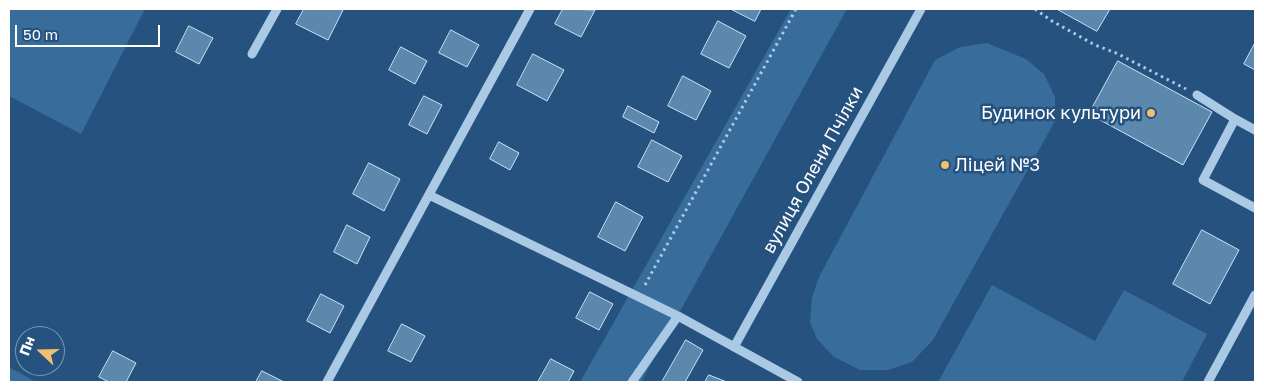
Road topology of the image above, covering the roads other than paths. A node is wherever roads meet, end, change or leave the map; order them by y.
1 (277, 9) edge
2 (530, 9) edge
3 (921, 9) edge
4 (252, 54) dead end
5 (1197, 95) road end
6 (1235, 119) junction
7 (1255, 130) edge
8 (429, 195) junction
9 (1255, 208) edge
10 (1255, 295) edge
11 (678, 316) junction
12 (734, 347) junction
13 (327, 382) edge
14 (632, 382) edge
15 (798, 382) edge
16 (1208, 382) edge

1 - 4 street
2 - 8 street
3 - 12 street, вулиця Олени Пчілки
5 - 6 street
6 - 7 street
6 - 9 street
8 - 11 street
8 - 13 street
10 - 16 street
11 - 12 street
11 - 14 street
12 - 15 street

